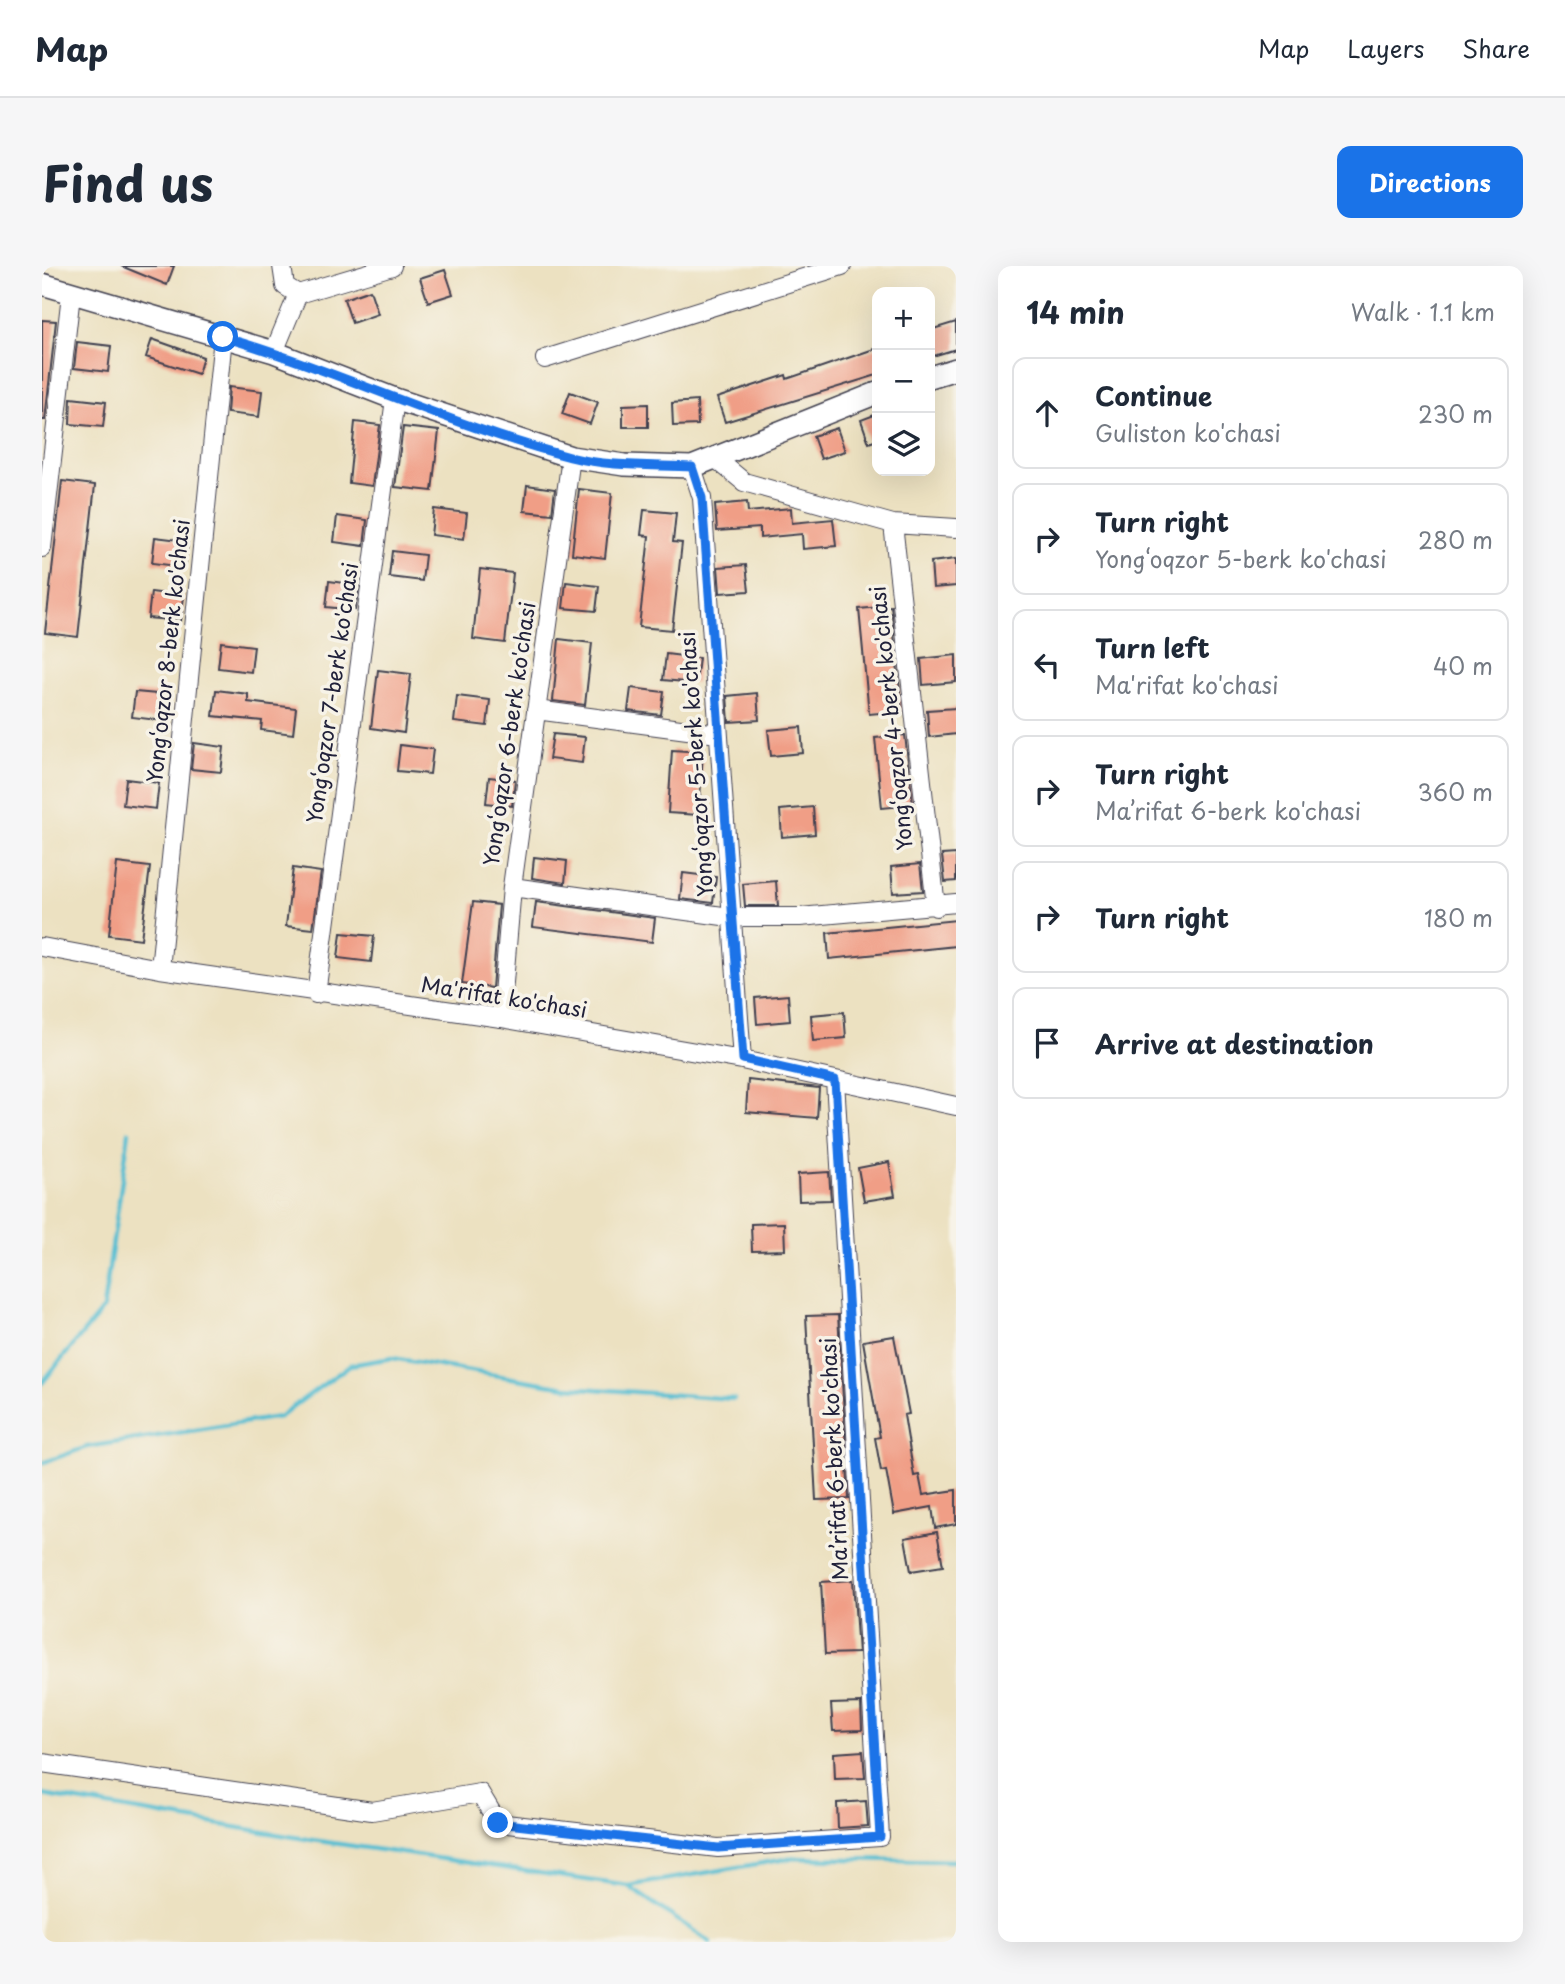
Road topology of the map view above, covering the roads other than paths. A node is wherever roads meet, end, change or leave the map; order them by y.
1 (282, 266) edge
2 (392, 266) edge
3 (842, 266) edge
4 (42, 284) edge
5 (71, 294) junction
6 (298, 294) junction
7 (223, 337) junction
8 (274, 352) junction
9 (545, 359) dead end
10 (956, 369) edge
11 (935, 375) edge
12 (872, 395) edge
13 (395, 399) junction
14 (571, 457) junction
15 (715, 458) junction
16 (692, 467) junction
17 (893, 524) junction
18 (956, 528) edge
19 (42, 548) edge
20 (536, 710) junction
21 (718, 734) junction
22 (512, 887) junction
23 (956, 903) edge
24 (936, 907) junction
25 (730, 917) junction
26 (42, 947) edge
27 (160, 969) junction
28 (316, 994) junction
29 (501, 1018) junction
30 (743, 1059) junction
31 (835, 1080) junction
32 (956, 1106) edge
33 (42, 1763) edge

1 - 6 street
2 - 6 street
3 - 9 street
4 - 5 main road
5 - 7 main road
5 - 19 street
6 - 8 street
7 - 8 main road
7 - 27 street, Yong‘oqzor 8-berk ko'chasi
8 - 13 main road
10 - 11 main road
12 - 15 main road
13 - 14 main road
13 - 28 street, Yong‘oqzor 7-berk ko'chasi
14 - 16 main road
14 - 20 street, Yong‘oqzor 6-berk ko'chasi
15 - 16 main road
15 - 17 street
16 - 21 street, Yong‘oqzor 5-berk ko'chasi
17 - 18 street
17 - 24 street, Yong‘oqzor 4-berk ko'chasi
20 - 21 street
20 - 22 street, Yong‘oqzor 6-berk ko'chasi
21 - 25 street, Yong‘oqzor 5-berk ko'chasi
22 - 25 street
22 - 29 street, Yong‘oqzor 6-berk ko'chasi
23 - 24 street
24 - 25 street
25 - 30 street, Yong‘oqzor 5-berk ko'chasi
26 - 27 street, Ma'rifat ko'chasi
27 - 28 street, Ma'rifat ko'chasi
28 - 29 street, Ma'rifat ko'chasi
29 - 30 street, Ma'rifat ko'chasi
30 - 31 street, Ma'rifat ko'chasi
31 - 32 street, Ma'rifat ko'chasi
31 - 33 street, Ma’rifat 6-berk ko'chasi

